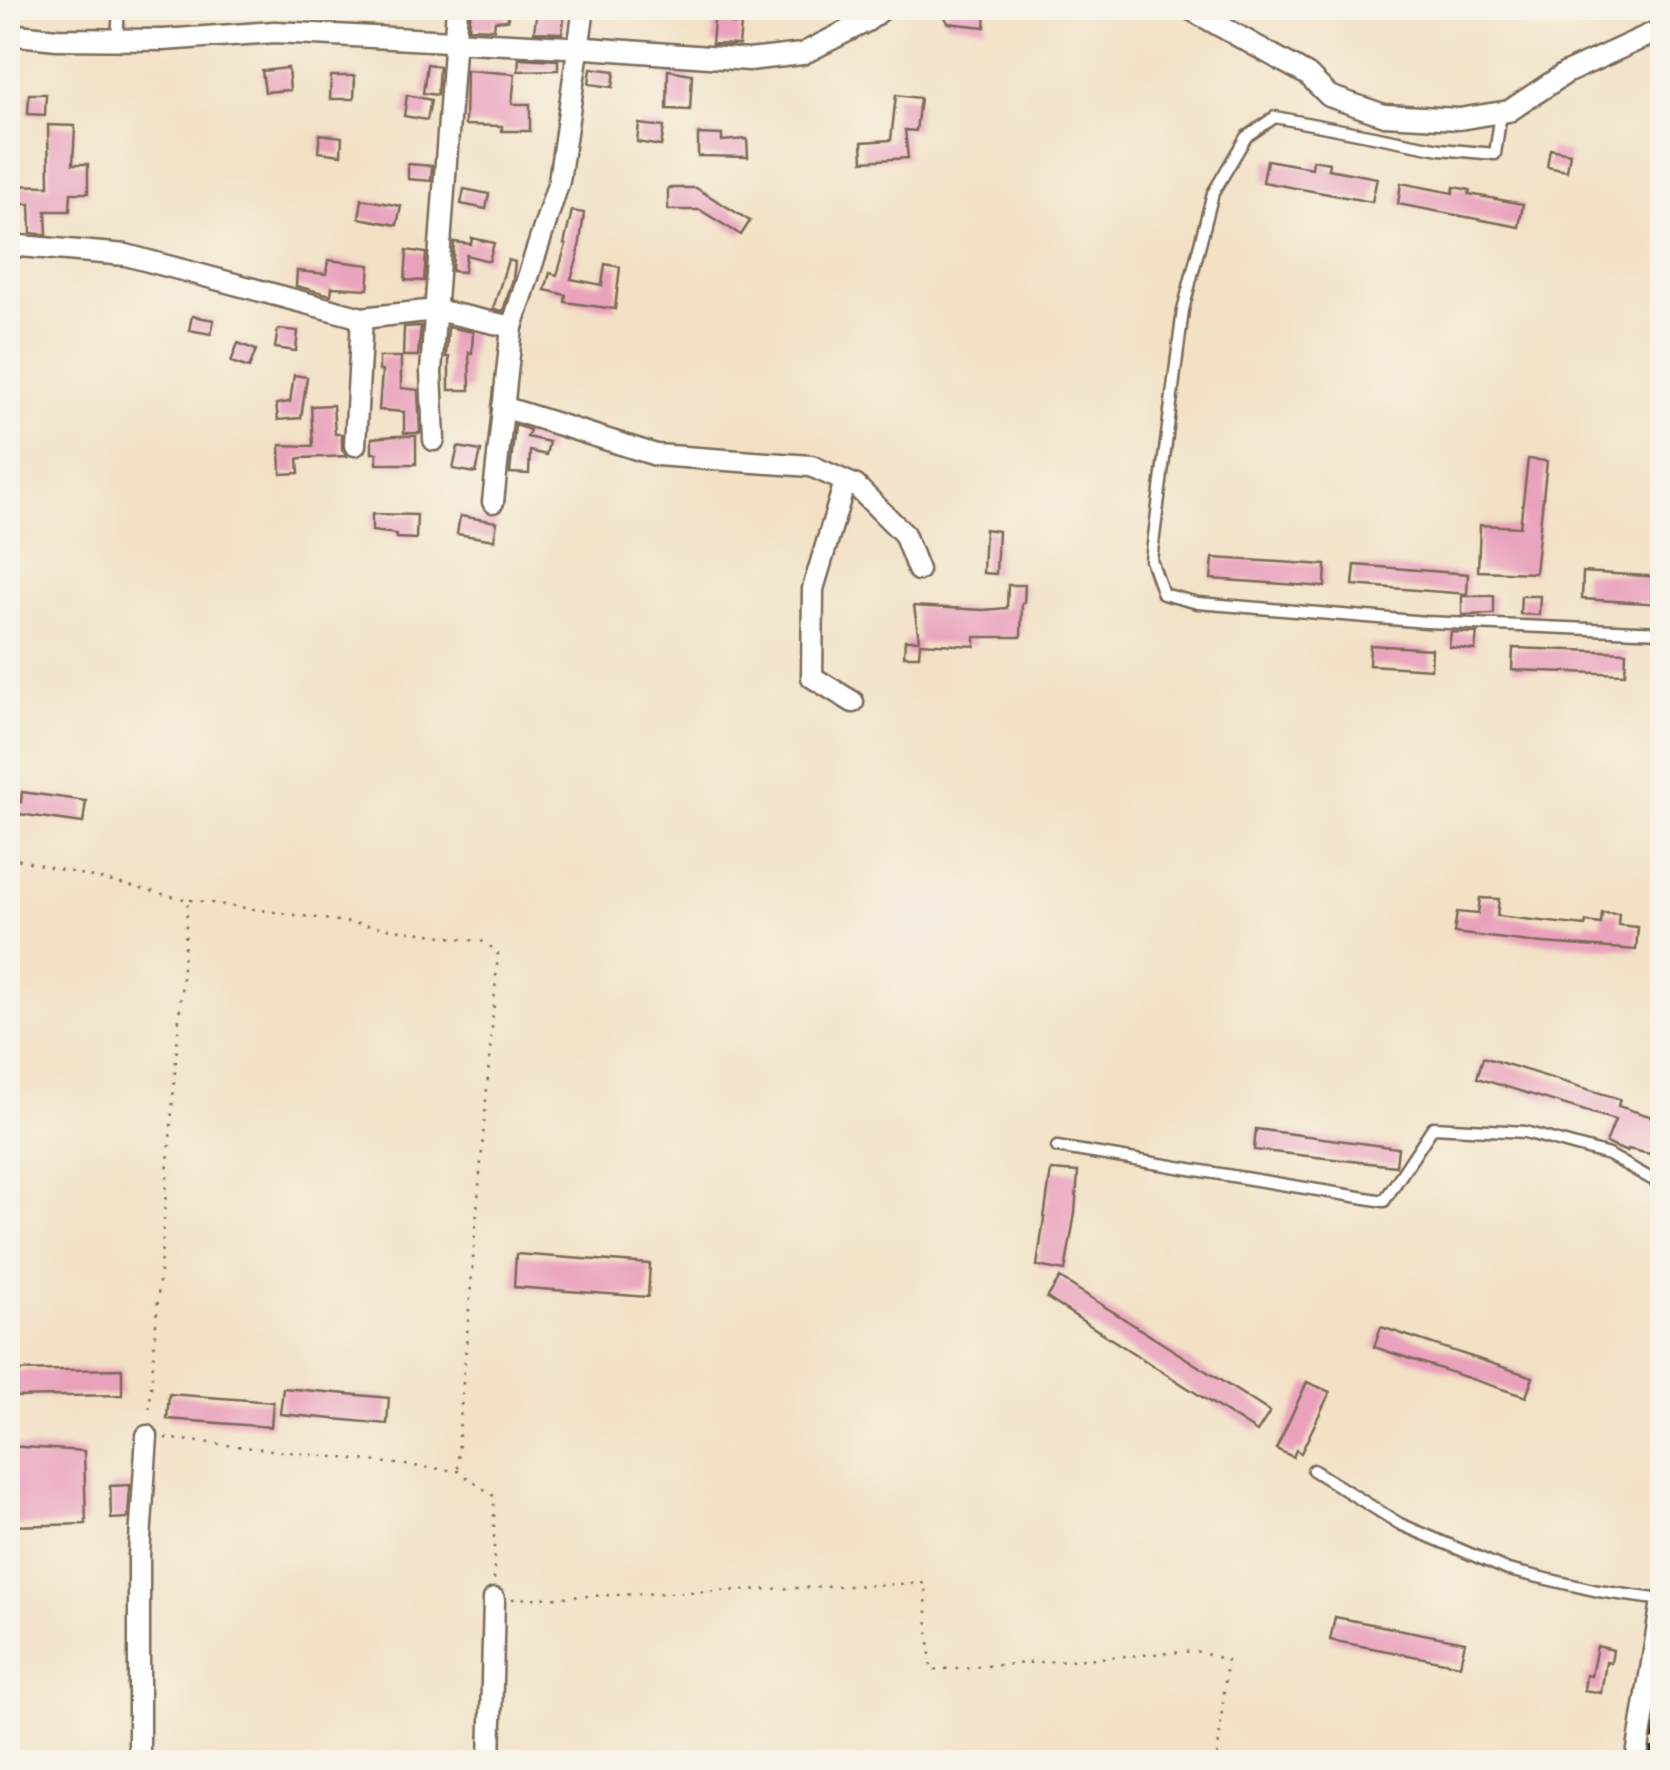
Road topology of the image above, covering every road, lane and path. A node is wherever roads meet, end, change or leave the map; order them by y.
1 (53, 8) edge
2 (118, 8) edge
3 (457, 8) edge
4 (584, 8) edge
5 (884, 8) edge
6 (1188, 8) edge
7 (98, 10) dead end
8 (1662, 29) edge
9 (8, 34) edge
10 (117, 40) junction
11 (455, 42) junction
12 (578, 47) junction
13 (1502, 112) junction
14 (8, 245) edge
15 (436, 310) junction
16 (362, 318) junction
17 (512, 327) junction
18 (503, 407) junction
19 (434, 440) dead end
20 (355, 445) dead end
21 (845, 482) junction
22 (493, 502) dead end
23 (918, 570) dead end
24 (1662, 632) edge
25 (852, 702) dead end
26 (8, 857) edge
27 (188, 900) junction
28 (1057, 1146) dead end
29 (1662, 1185) edge
30 (147, 1436) junction
31 (1312, 1470) dead end
32 (458, 1471) junction
33 (494, 1600) junction
34 (1662, 1601) edge
35 (138, 1762) edge
36 (490, 1762) edge
37 (1216, 1762) edge
38 (1334, 1762) edge
39 (1406, 1762) edge
40 (1636, 1762) edge

1 - 7 path
2 - 10 lane
3 - 11 street
4 - 12 street
5 - 12 street
6 - 13 street
8 - 13 street
9 - 10 street
10 - 11 street
11 - 12 street
11 - 15 street
12 - 17 street
13 - 24 lane
14 - 16 street
15 - 16 street
15 - 17 street
15 - 19 street
16 - 20 street
17 - 18 street
18 - 21 street
18 - 22 street
21 - 23 street
21 - 25 street
26 - 27 path
27 - 30 path
27 - 32 path
28 - 29 lane
30 - 32 path
30 - 35 street
31 - 34 lane
32 - 33 path
33 - 36 street
33 - 37 path
34 - 40 street
38 - 39 lane

